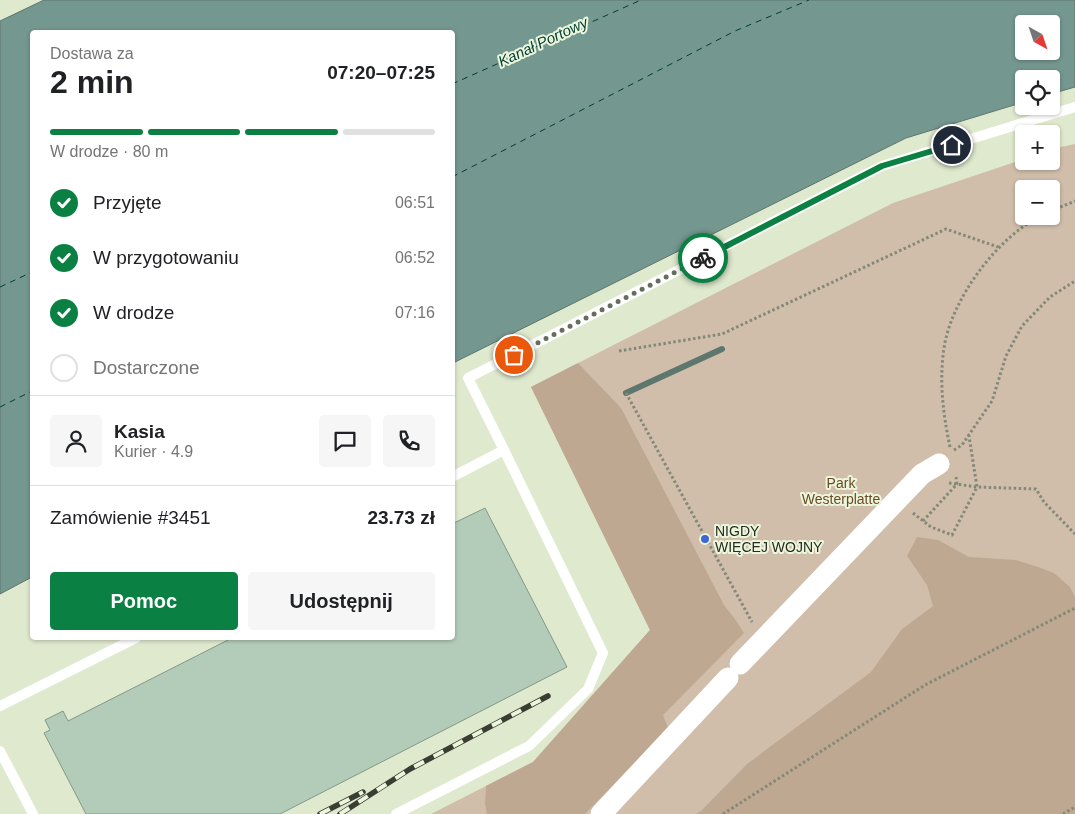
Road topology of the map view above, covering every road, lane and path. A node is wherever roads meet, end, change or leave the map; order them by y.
1 (1075, 107) edge
2 (1075, 201) edge
3 (1060, 207) edge
4 (1027, 225) edge
5 (998, 247) junction
6 (1075, 281) edge
7 (620, 351) dead end
8 (626, 393) dead end
9 (969, 436) junction
10 (957, 447) dead end
11 (504, 450) junction
12 (948, 469) junction
13 (455, 475) edge
14 (957, 484) junction
15 (977, 487) junction
16 (898, 500) junction
17 (923, 521) junction
18 (1075, 534) edge
19 (1075, 608) edge
20 (764, 639) junction
21 (132, 640) edge
22 (0, 706) edge
23 (0, 751) edge
24 (1075, 807) edge
25 (33, 814) edge
26 (396, 814) edge
27 (601, 814) edge
28 (723, 814) edge
29 (1063, 814) edge

1 - 11 lane
2 - 3 path
4 - 5 path
5 - 7 path
5 - 12 path
6 - 9 path
8 - 20 path
9 - 10 path
9 - 15 path
11 - 13 lane
11 - 26 lane
12 - 14 path
12 - 14 path
12 - 16 street
14 - 15 path
14 - 17 path
15 - 17 path
15 - 18 path
16 - 17 path
16 - 20 street
19 - 28 path
20 - 27 street
21 - 22 lane
23 - 25 lane
24 - 29 path

